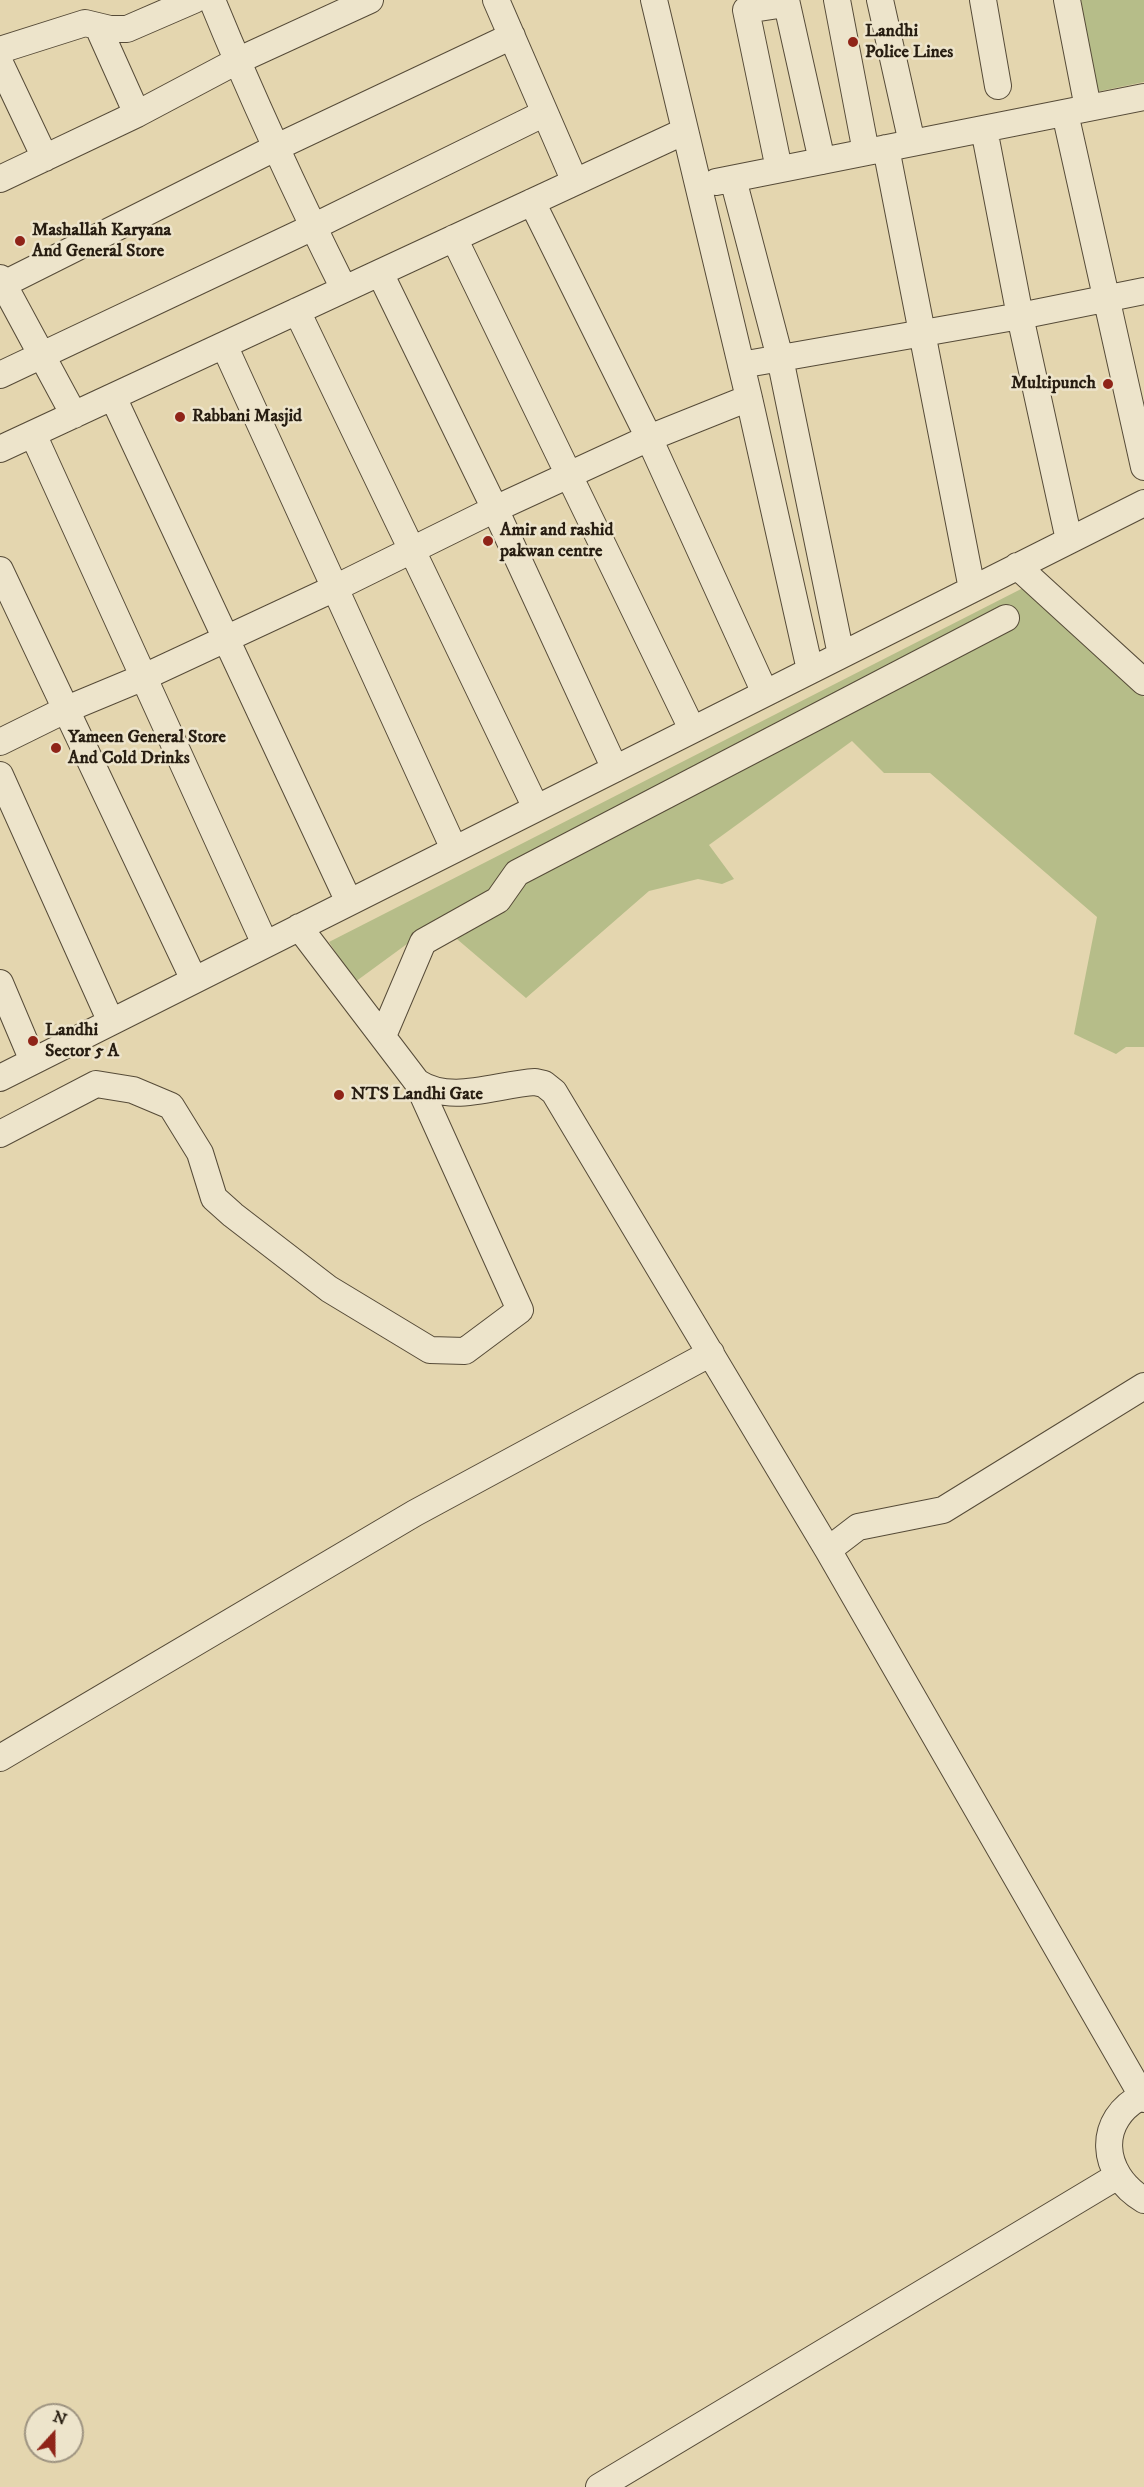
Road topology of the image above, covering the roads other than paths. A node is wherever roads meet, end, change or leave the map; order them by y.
1 (194, 0) edge
2 (213, 0) edge
3 (370, 0) edge
4 (496, 0) edge
5 (654, 0) edge
6 (837, 0) edge
7 (880, 0) edge
8 (983, 0) edge
9 (1067, 0) edge
10 (785, 2) edge
11 (98, 27) junction
12 (512, 36) junction
13 (0, 50) edge
14 (237, 60) junction
15 (0, 63) edge
16 (998, 86) dead end
17 (1144, 97) edge
18 (1077, 110) junction
19 (545, 113) junction
20 (137, 114) junction
21 (984, 129) junction
22 (685, 130) junction
23 (912, 143) junction
24 (277, 147) junction
25 (876, 150) junction
26 (45, 158) junction
27 (822, 161) junction
28 (779, 169) junction
29 (0, 179) edge
30 (733, 179) junction
31 (575, 182) junction
32 (698, 185) junction
33 (532, 202) junction
34 (313, 227) junction
35 (454, 238) junction
36 (380, 273) junction
37 (1, 283) edge
38 (344, 289) junction
39 (1144, 291) edge
40 (1107, 298) junction
41 (297, 311) junction
42 (1020, 316) junction
43 (923, 334) junction
44 (224, 345) junction
45 (42, 356) junction
46 (780, 358) junction
47 (741, 365) junction
48 (0, 375) edge
49 (113, 397) junction
50 (749, 398) junction
51 (74, 415) junction
52 (33, 434) junction
53 (649, 438) junction
54 (0, 450) edge
55 (1144, 467) edge
56 (569, 477) junction
57 (1144, 503) edge
58 (495, 509) junction
59 (1068, 540) junction
60 (411, 551) junction
61 (1017, 566) junction
62 (0, 570) edge
63 (335, 588) junction
64 (972, 589) junction
65 (1006, 618) dead end
66 (226, 638) junction
67 (841, 655) junction
68 (810, 670) junction
69 (144, 677) junction
70 (1144, 682) edge
71 (765, 693) junction
72 (67, 709) junction
73 (692, 729) junction
74 (0, 742) edge
75 (615, 769) junction
76 (0, 775) edge
77 (536, 808) junction
78 (454, 849) junction
79 (349, 902) junction
80 (300, 927) junction
81 (266, 944) junction
82 (194, 980) junction
83 (0, 983) edge
84 (111, 1022) junction
85 (383, 1036) junction
86 (33, 1061) junction
87 (0, 1078) edge
88 (417, 1082) junction
89 (0, 1134) edge
90 (711, 1353) junction
91 (1144, 1386) edge
92 (828, 1550) junction
93 (0, 1758) edge
94 (1143, 2096) edge
95 (1116, 2177) junction
96 (1144, 2200) edge
97 (599, 2487) edge

1 - 11 street
2 - 14 street
3 - 14 street
4 - 12 street
5 - 22 street
6 - 25 street
7 - 23 street
8 - 16 street
9 - 18 street
10 - 27 street
10 - 28 street
11 - 13 street
11 - 20 street
12 - 19 street
12 - 24 street
14 - 20 street
14 - 24 street
15 - 26 street
17 - 18 street
18 - 21 street
18 - 40 street
19 - 31 street
19 - 34 street
20 - 26 street
21 - 23 street
21 - 42 street
22 - 31 street
22 - 32 street
23 - 25 street
24 - 34 street
24 - 37 street
25 - 27 street
25 - 43 street
26 - 29 street
27 - 28 street
28 - 30 street
30 - 32 street
30 - 46 street
31 - 33 street
32 - 47 street
33 - 35 street
33 - 53 street
34 - 38 street
34 - 45 street
35 - 36 street
35 - 56 street
36 - 38 street
36 - 58 street
37 - 45 street
38 - 41 street
39 - 40 street
40 - 42 street
40 - 55 street
41 - 44 street
41 - 60 street
42 - 43 street
42 - 59 street
43 - 46 street
43 - 64 street
44 - 49 street
44 - 63 street
45 - 48 street
45 - 51 street
46 - 47 street
46 - 67 street
47 - 50 street
49 - 51 street
49 - 66 street
50 - 53 street
50 - 68 street
51 - 52 street
52 - 54 street
52 - 69 street
53 - 56 street
53 - 71 street
56 - 58 street
56 - 73 street
57 - 59 street
58 - 60 street
58 - 75 street
59 - 61 street
60 - 63 street
60 - 77 street
61 - 64 street
61 - 70 street
62 - 72 street
63 - 66 street
63 - 78 street
64 - 67 street
65 - 85 street
66 - 69 street
66 - 79 street
67 - 68 street
68 - 71 street
69 - 72 street
69 - 81 street
71 - 73 street
72 - 74 street
72 - 82 street
73 - 75 street
75 - 77 street
76 - 84 street
77 - 78 street
78 - 79 street
79 - 80 street
80 - 81 street
80 - 85 street
81 - 82 street
82 - 84 street
83 - 86 street
84 - 86 street
85 - 88 street
86 - 87 street
88 - 89 street
88 - 90 street
90 - 92 street
90 - 93 street
91 - 92 street
92 - 94 street
94 - 95 street
95 - 96 street
95 - 97 street

